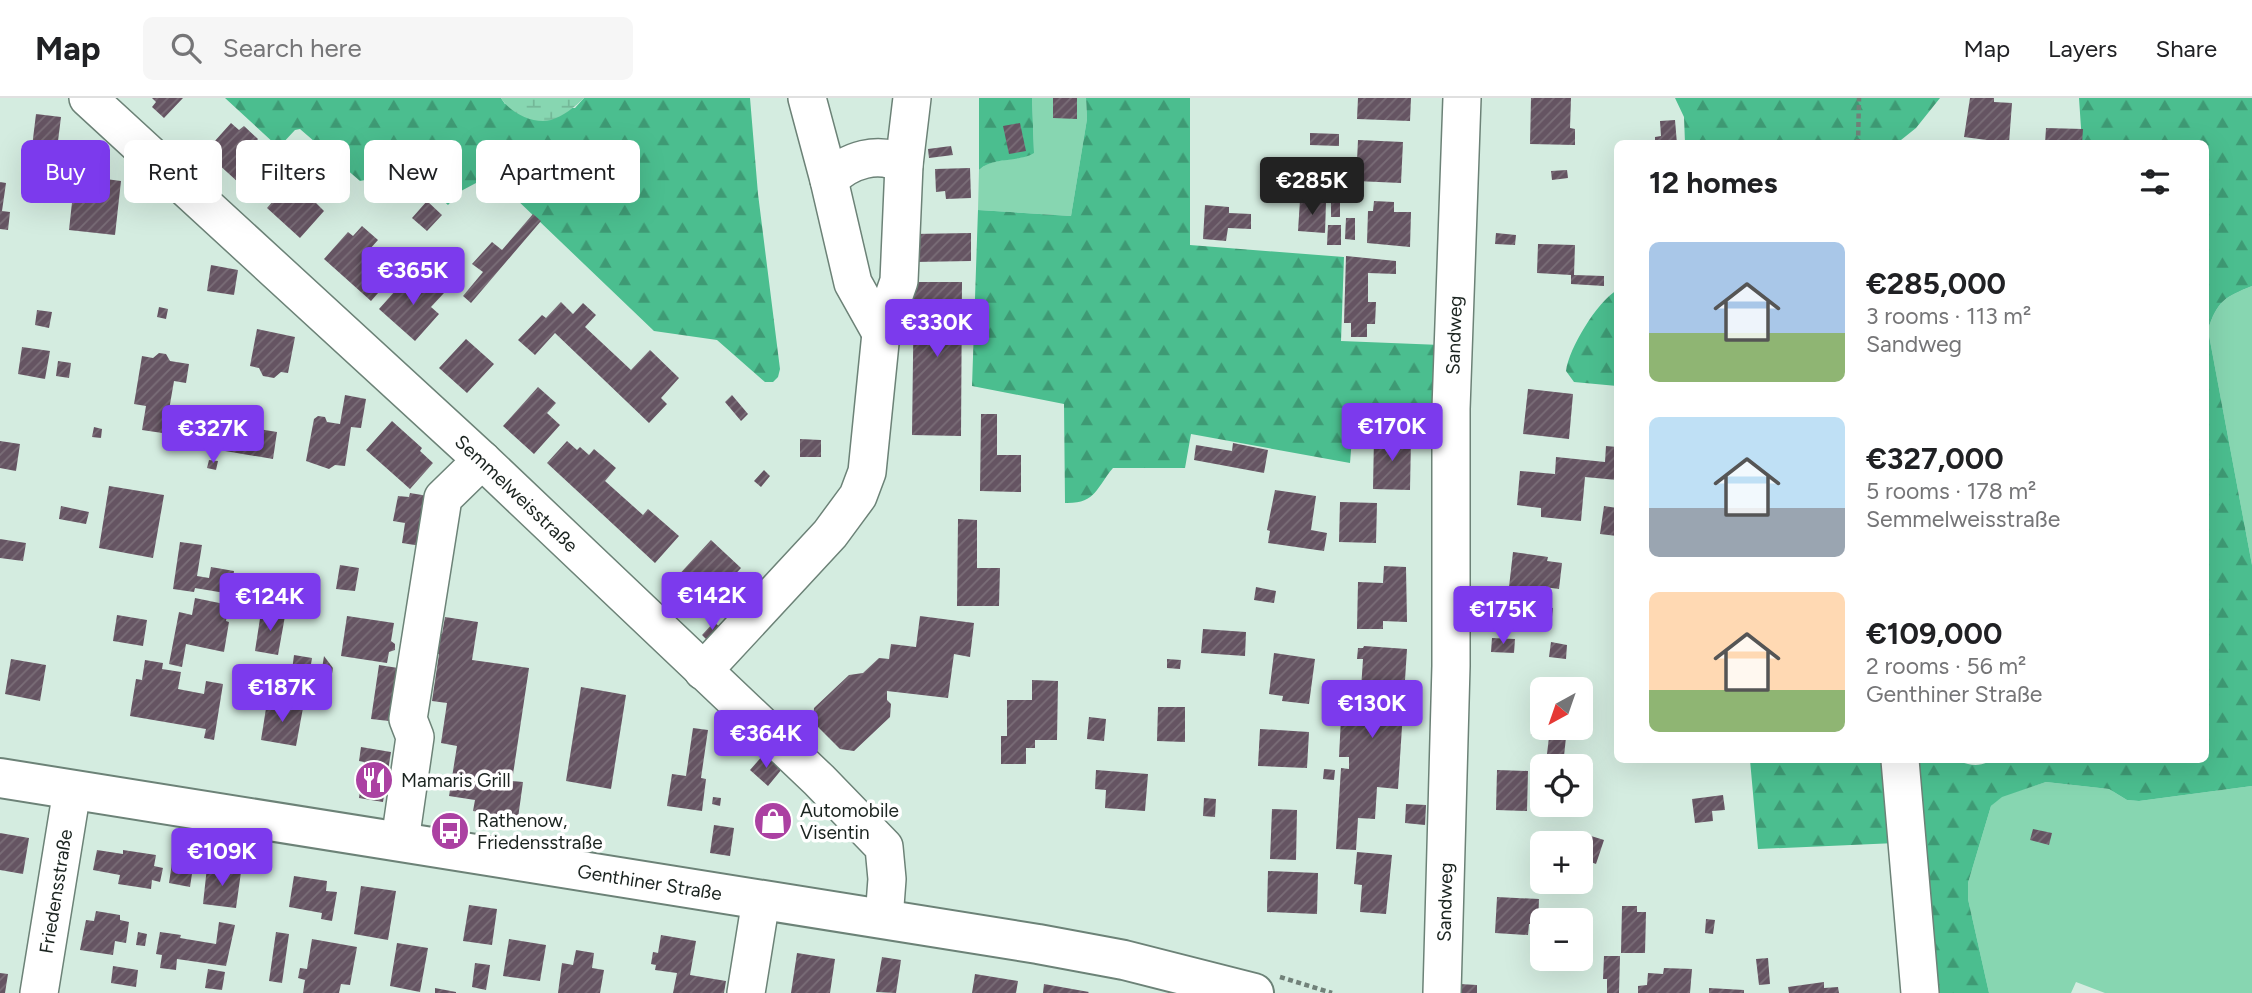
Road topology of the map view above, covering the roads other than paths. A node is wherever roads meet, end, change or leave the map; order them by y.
1 (88, 98) edge
2 (807, 98) edge
3 (912, 98) edge
4 (1462, 98) edge
5 (904, 165) junction
6 (830, 180) junction
7 (881, 332) junction
8 (482, 460) junction
9 (703, 671) junction
10 (1900, 763) edge
11 (0, 778) edge
12 (72, 790) junction
13 (400, 841) junction
14 (761, 900) junction
15 (884, 919) junction
16 (38, 993) edge
17 (747, 993) edge
18 (1254, 993) edge
19 (1442, 993) edge
20 (1920, 993) edge

1 - 8 street, Semmelweisstraße
2 - 6 street
3 - 5 street
4 - 19 street, Sandweg
5 - 6 street
5 - 7 street
6 - 7 street
7 - 9 street
8 - 9 street, Semmelweisstraße
8 - 13 street
9 - 15 street, Semmelweisstraße
10 - 20 street
11 - 12 main road, Genthiner Straße
12 - 13 main road, Genthiner Straße
12 - 16 street, Friedensstraße
13 - 14 main road, Genthiner Straße
14 - 15 main road, Genthiner Straße
14 - 17 street
15 - 18 main road, Genthiner Straße

